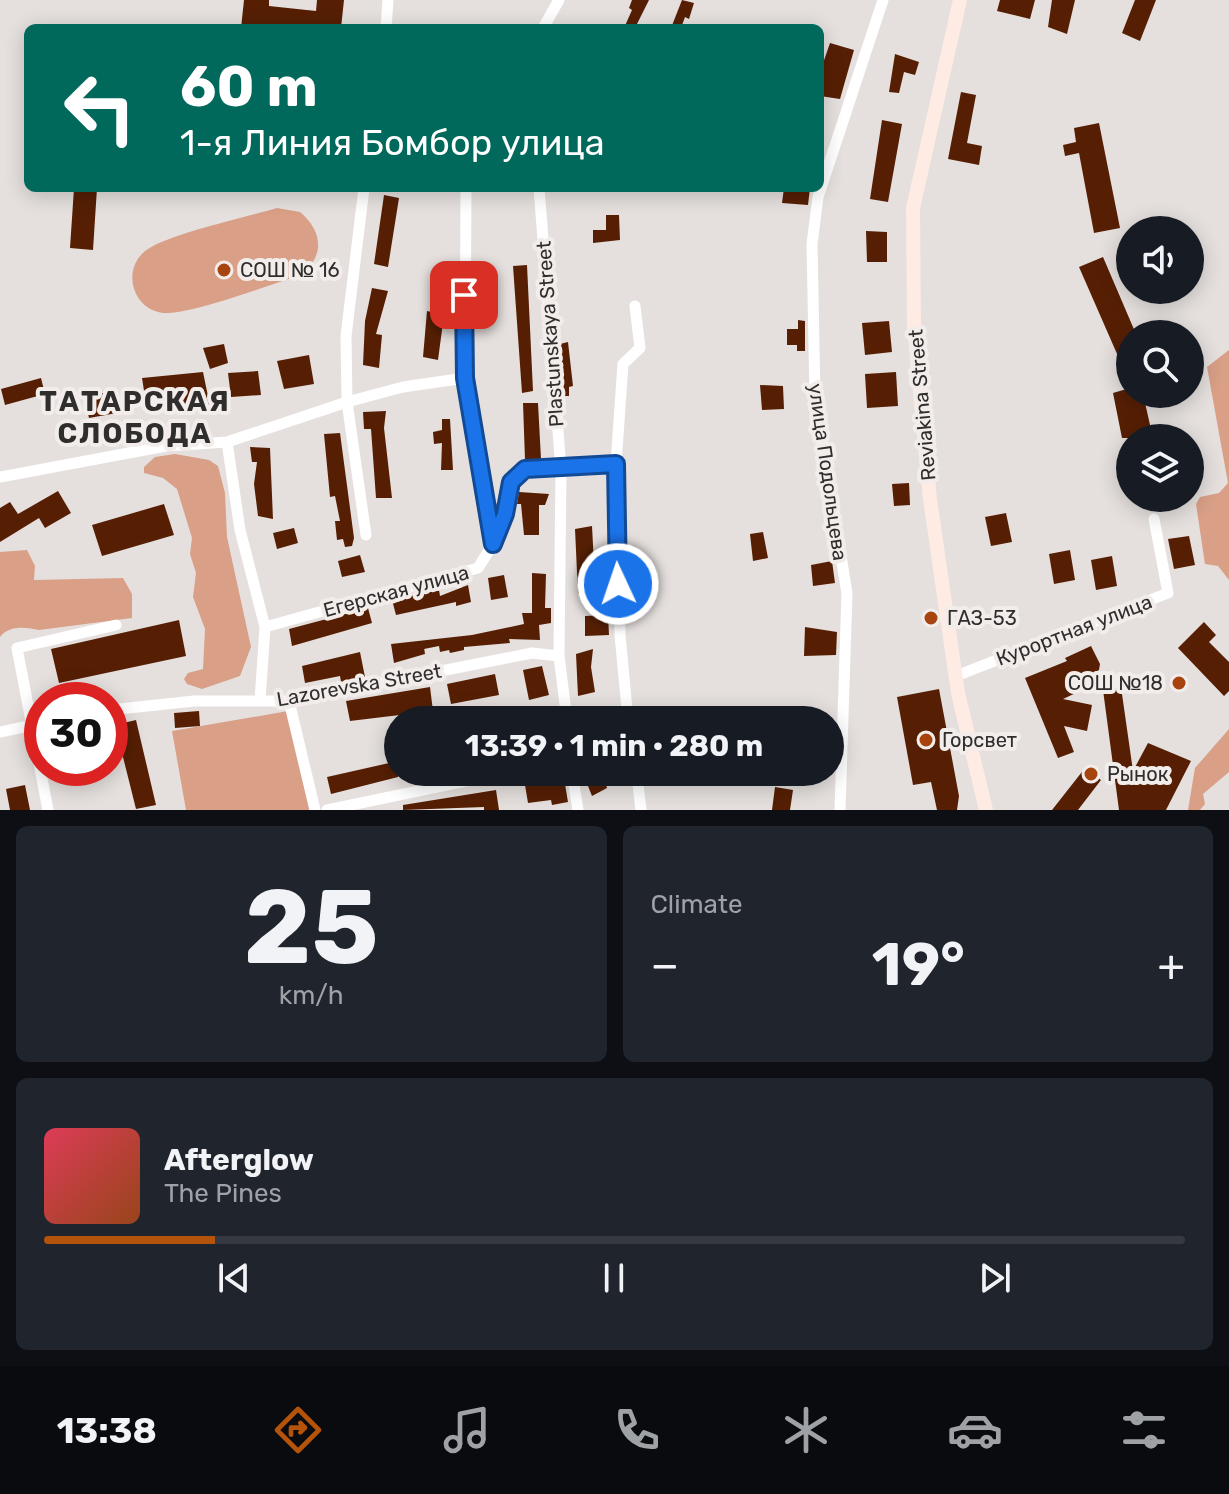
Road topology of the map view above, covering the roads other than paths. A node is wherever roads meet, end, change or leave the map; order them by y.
1 (388, 0) edge
2 (559, 0) edge
3 (883, 0) edge
4 (960, 0) edge
5 (386, 24) edge
6 (545, 24) edge
7 (824, 179) edge
8 (364, 192) edge
9 (466, 192) edge
10 (539, 192) edge
11 (820, 192) edge
12 (635, 306) dead end
13 (465, 378) junction
14 (347, 402) junction
15 (227, 442) junction
16 (616, 464) junction
17 (561, 469) junction
18 (0, 477) edge
19 (1154, 519) dead end
20 (366, 535) dead end
21 (493, 544) junction
22 (116, 625) dead end
23 (265, 627) junction
24 (559, 656) junction
25 (956, 676) junction
26 (26, 682) edge
27 (260, 701) junction
28 (289, 701) junction
29 (565, 706) edge
30 (627, 706) edge
31 (128, 708) edge
32 (24, 727) edge
33 (0, 732) edge
34 (45, 786) edge
35 (443, 786) edge
36 (574, 786) edge
37 (638, 786) edge
38 (48, 810) edge
39 (315, 810) edge
40 (327, 810) edge
41 (578, 810) edge
42 (641, 810) edge
43 (840, 810) edge
44 (986, 810) edge

1 - 5 street
2 - 6 street
3 - 7 street, улица Подольцева
4 - 25 main road, Reviakina Street
8 - 14 street
9 - 13 street
10 - 17 street, Plastunskaya Street
11 - 43 street, улица Подольцева
12 - 16 street
13 - 14 street
13 - 21 street
14 - 15 street
14 - 20 street
15 - 18 street
15 - 23 street
16 - 17 street
16 - 30 street
17 - 21 street
17 - 24 street, Plastunskaya Street
19 - 25 street, Курортная улица
21 - 23 street, Егерская улица
22 - 26 street
23 - 27 street
24 - 28 street, Lazorevska Street
24 - 29 street, Plastunskaya Street
25 - 44 main road, Reviakina Street
27 - 28 street, Lazorevska Street
27 - 31 street, Lazorevska Street
28 - 39 street
32 - 33 street
34 - 38 street
35 - 40 street
36 - 41 street
37 - 42 street

